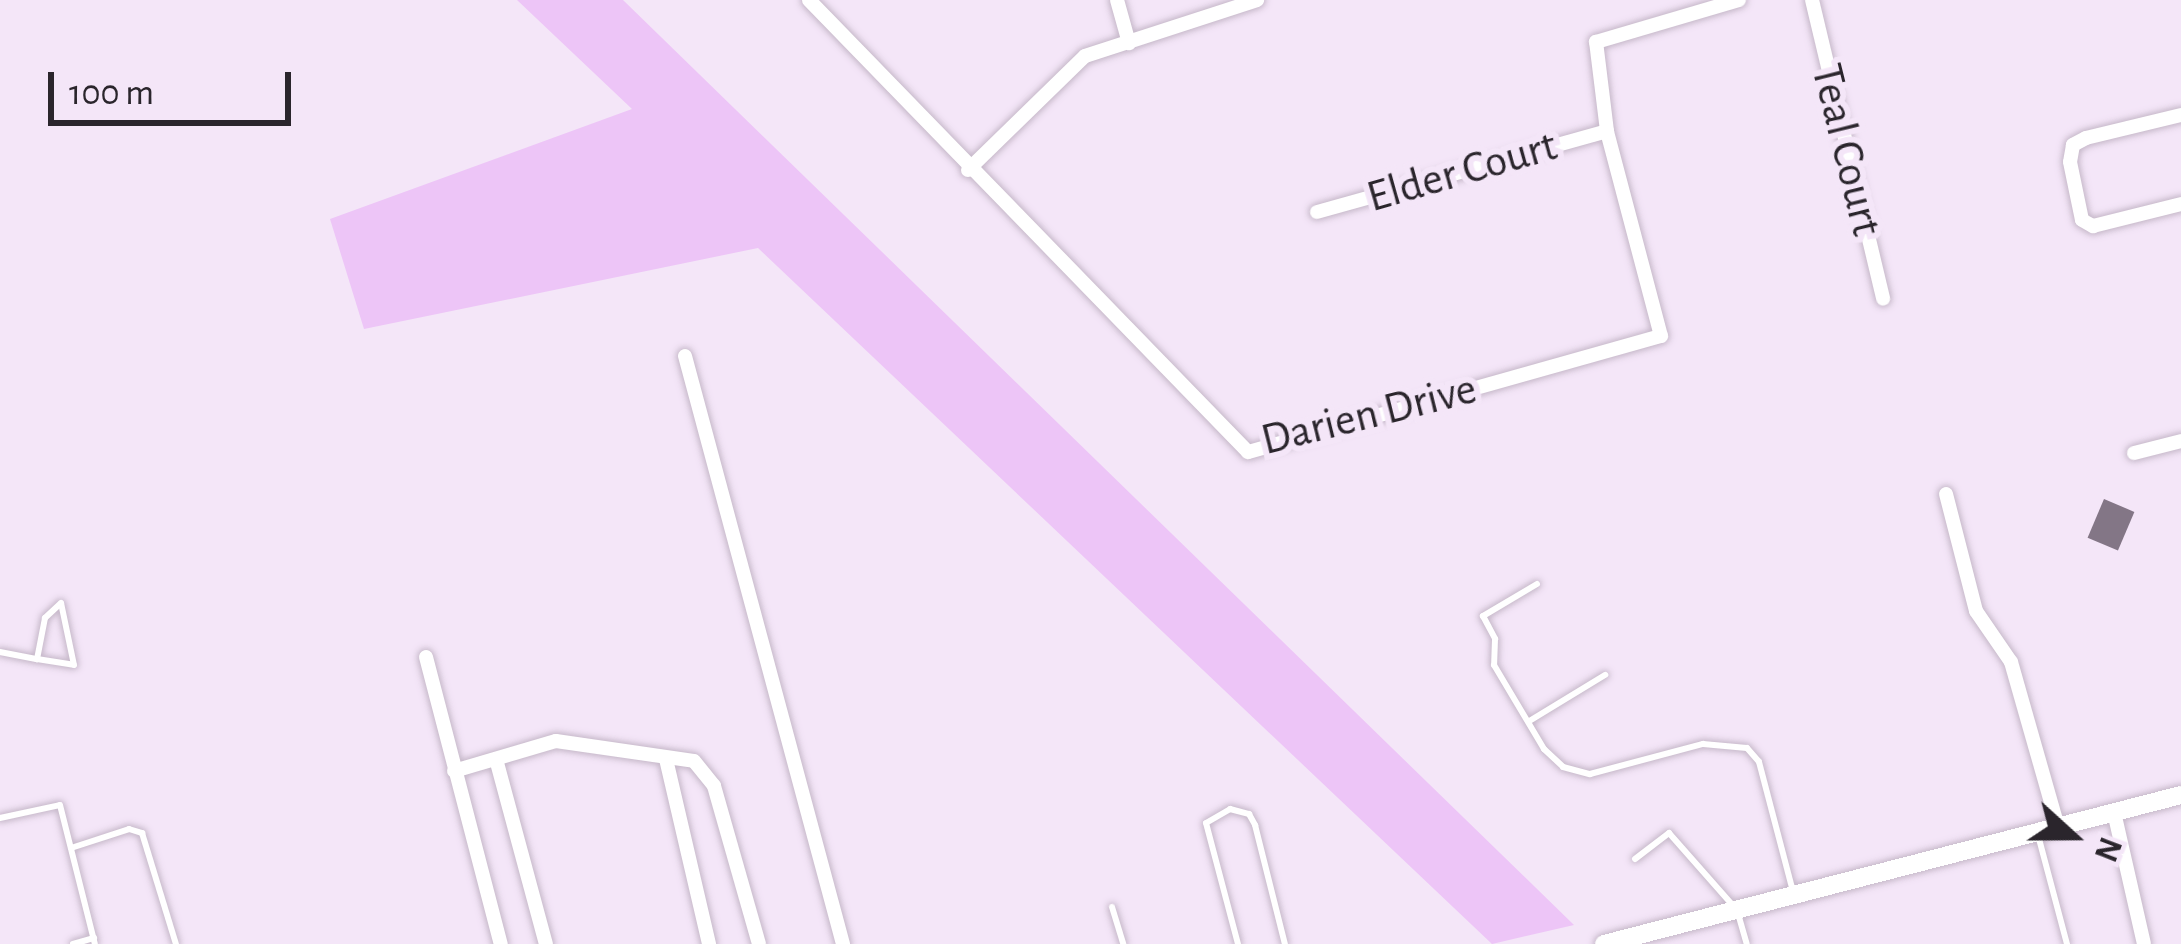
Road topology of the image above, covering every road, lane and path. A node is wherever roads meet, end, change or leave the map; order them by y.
1 (809, 0) edge
2 (1117, 0) edge
3 (1257, 0) edge
4 (1739, 0) edge
5 (1812, 0) edge
6 (1129, 43) junction
7 (2181, 115) edge
8 (1607, 131) junction
9 (968, 170) junction
10 (2181, 204) edge
11 (1317, 212) dead end
12 (1883, 299) dead end
13 (685, 356) dead end
14 (2181, 441) edge
15 (2134, 453) dead end
16 (1946, 494) dead end
17 (1537, 584) dead end
18 (0, 652) edge
19 (426, 657) dead end
20 (37, 658) junction
21 (1605, 675) dead end
22 (1531, 720) junction
23 (496, 759) junction
24 (666, 759) junction
25 (454, 771) junction
26 (2181, 795) edge
27 (2114, 812) junction
28 (0, 818) edge
29 (2058, 827) junction
30 (2037, 832) junction
31 (71, 848) junction
32 (1635, 859) dead end
33 (1794, 895) junction
34 (1112, 907) dead end
35 (1737, 910) junction
36 (94, 941) edge
37 (73, 944) edge
38 (176, 944) edge
39 (501, 944) edge
40 (546, 944) edge
41 (709, 944) edge
42 (759, 944) edge
43 (843, 944) edge
44 (1123, 944) edge
45 (1238, 944) edge
46 (1285, 944) edge
47 (1604, 944) edge
48 (1748, 944) edge
49 (2067, 944) edge
50 (2144, 944) edge

1 - 9 street, Darien Drive
2 - 6 street
3 - 6 street
4 - 8 street, Darien Drive
5 - 12 street, Teal Court
6 - 9 street
7 - 10 street
8 - 9 street, Darien Drive
8 - 11 street, Elder Court
13 - 43 street
14 - 15 street
16 - 29 street
17 - 22 lane
18 - 20 lane
19 - 25 street
20 - 20 lane
21 - 22 lane
22 - 33 lane
23 - 24 street
23 - 25 street
23 - 40 street
24 - 41 street
24 - 42 street
25 - 39 street
26 - 27 main road
27 - 29 main road
27 - 50 street
28 - 31 lane
29 - 30 main road
30 - 33 main road
30 - 49 lane
31 - 36 lane
31 - 38 lane
32 - 35 lane
33 - 35 main road
34 - 44 lane
35 - 47 main road
35 - 48 lane
36 - 37 lane
45 - 46 lane

